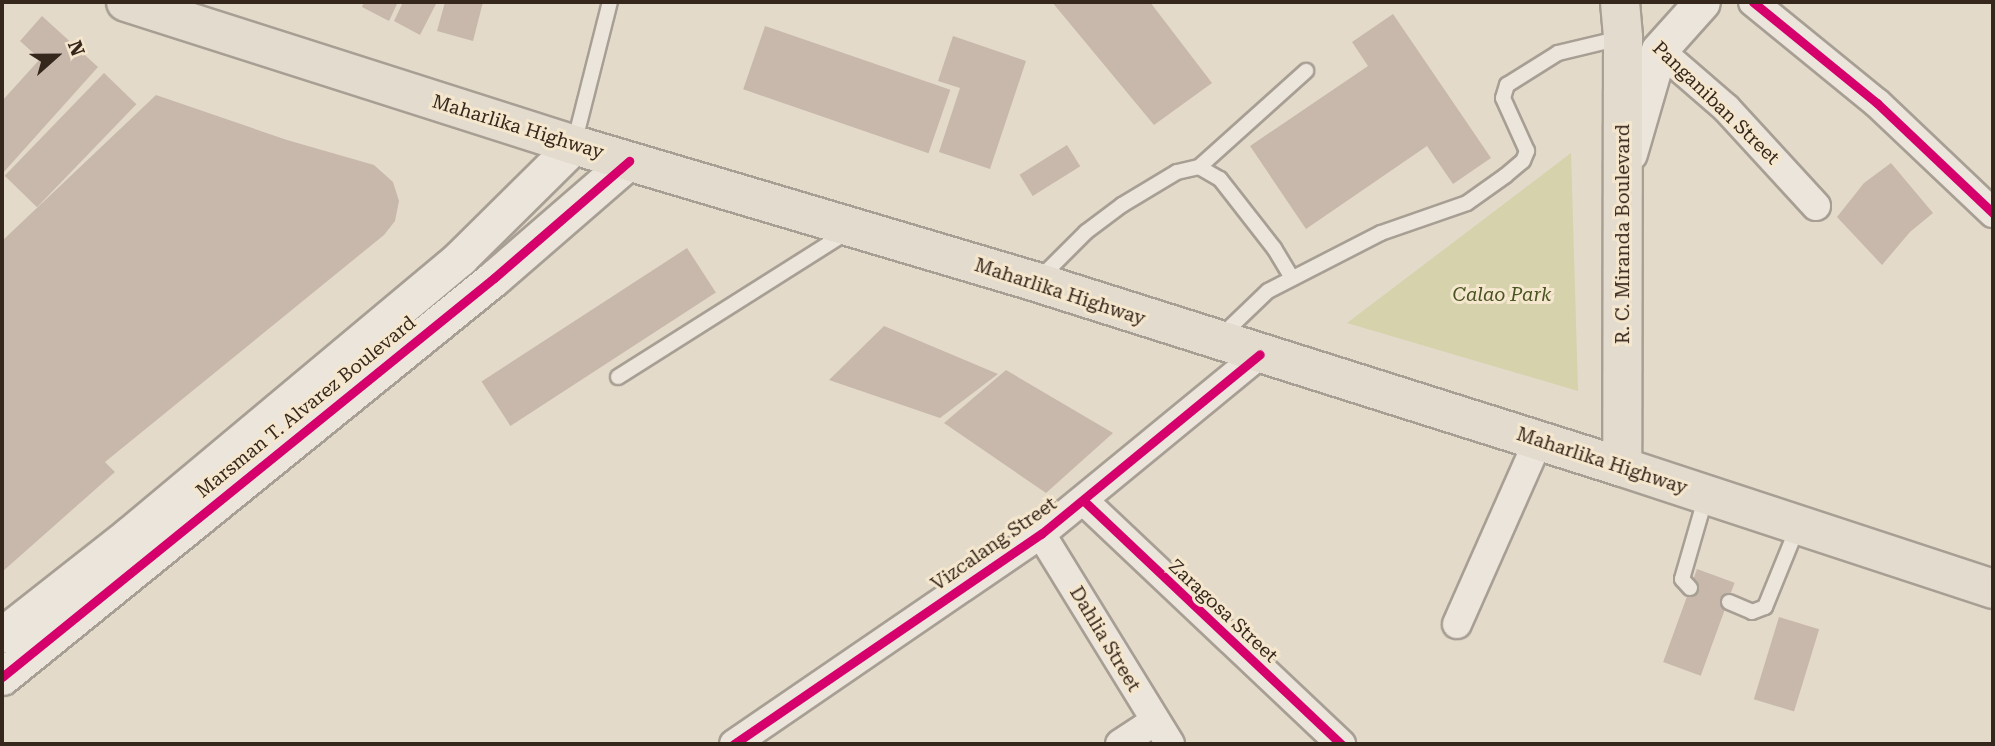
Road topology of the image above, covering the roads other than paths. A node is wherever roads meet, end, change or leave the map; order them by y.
1 (126, 2) edge
2 (610, 2) edge
3 (1702, 2) edge
4 (1753, 2) edge
5 (1619, 13) edge
6 (1660, 50) junction
7 (1306, 71) dead end
8 (574, 145) junction
9 (629, 161) junction
10 (1199, 167) junction
11 (1623, 171) junction
12 (1816, 205) dead end
13 (1993, 213) edge
14 (852, 229) junction
15 (1292, 278) junction
16 (1036, 282) junction
17 (1216, 341) junction
18 (1260, 354) junction
19 (618, 377) dead end
20 (1538, 441) junction
21 (1622, 467) junction
22 (1706, 495) junction
23 (1084, 500) junction
24 (1798, 526) junction
25 (1041, 534) junction
26 (1690, 588) dead end
27 (1993, 589) edge
28 (1729, 602) dead end
29 (1457, 624) dead end
30 (2, 635) edge
31 (2, 677) edge
32 (1155, 721) junction
33 (734, 744) edge
34 (1120, 744) edge
35 (1170, 744) edge
36 (1340, 744) edge

1 - 8 main road, Maharlika Highway
2 - 8 lane
3 - 6 street
4 - 13 street
5 - 6 street, Panganiban Street
5 - 11 main road, R. C. Miranda Boulevard
5 - 15 lane
6 - 11 street
6 - 12 street, Panganiban Street
7 - 10 lane
8 - 9 main road, Maharlika Highway
8 - 30 street, Marsman T. Alvarez Boulevard
9 - 14 main road, Maharlika Highway
9 - 31 street, Marsman T. Alvarez Boulevard
10 - 15 lane
10 - 16 lane
11 - 21 main road, R. C. Miranda Boulevard
14 - 16 main road, Maharlika Highway
14 - 19 lane
15 - 17 lane
16 - 17 main road, Maharlika Highway
17 - 18 main road, Maharlika Highway
18 - 20 main road, Maharlika Highway
18 - 23 street, Vizcalang Street
20 - 21 main road, Maharlika Highway
20 - 29 street
21 - 22 main road, Maharlika Highway
22 - 24 main road, Maharlika Highway
22 - 26 lane
23 - 25 street, Vizcalang Street
23 - 36 street, Zaragosa Street
24 - 27 main road, Maharlika Highway
24 - 28 lane
25 - 32 street, Dahlia Street
25 - 33 street, Vizcalang Street
32 - 34 street
32 - 35 street, Dahlia Street

